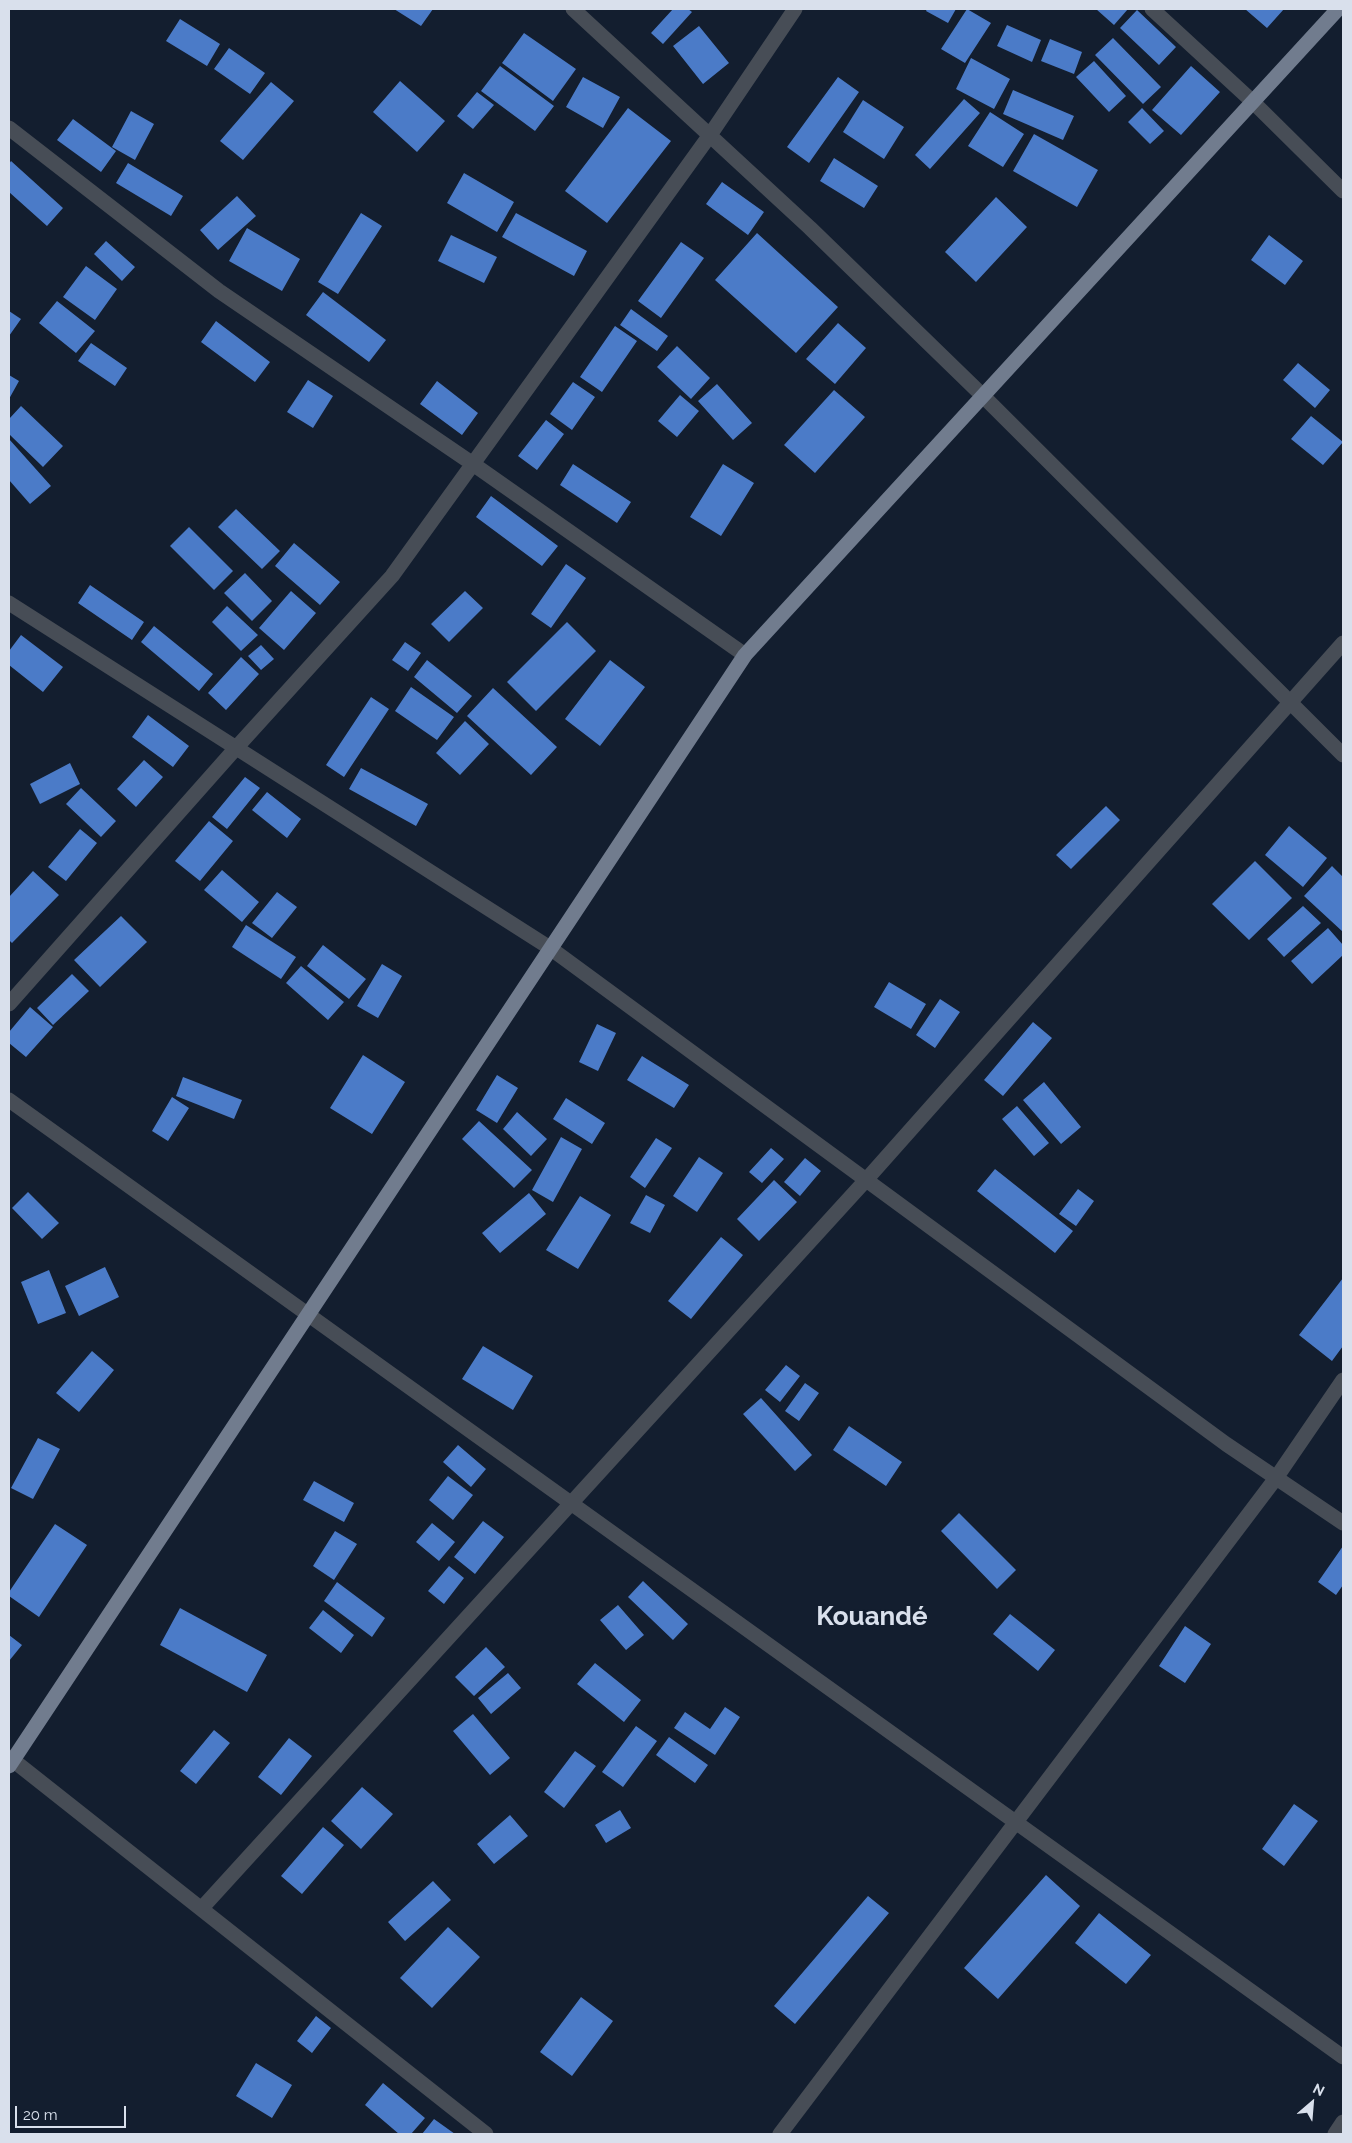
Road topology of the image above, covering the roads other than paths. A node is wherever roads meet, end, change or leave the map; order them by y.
1 (573, 9) edge
2 (795, 9) edge
3 (1152, 9) edge
4 (1338, 9) edge
5 (1253, 102) junction
6 (9, 128) edge
7 (710, 135) junction
8 (1343, 191) edge
9 (983, 396) junction
10 (473, 464) junction
11 (9, 603) edge
12 (1343, 643) edge
13 (745, 655) junction
14 (1291, 703) junction
15 (236, 748) junction
16 (1343, 755) edge
17 (550, 948) junction
18 (9, 1004) edge
19 (9, 1100) edge
20 (866, 1180) junction
21 (308, 1314) junction
22 (1343, 1380) edge
23 (1276, 1478) junction
24 (571, 1503) junction
25 (1343, 1523) edge
26 (10, 1761) edge
27 (1016, 1822) junction
28 (200, 1909) junction
29 (1343, 2057) edge
30 (1343, 2122) edge
31 (486, 2134) edge
32 (780, 2134) edge
33 (1335, 2134) edge

1 - 7 street
2 - 7 street
3 - 5 street
4 - 5 main road
5 - 8 street
5 - 9 main road
6 - 10 street
7 - 9 street
7 - 10 street
9 - 13 main road
9 - 14 street
10 - 13 street
10 - 15 street
11 - 15 street
12 - 14 street
13 - 17 main road
14 - 16 street
14 - 20 street
15 - 17 street
15 - 18 street
17 - 20 street
17 - 21 main road
19 - 21 street
20 - 23 street
20 - 24 street
21 - 24 street
21 - 26 main road
22 - 23 street
23 - 25 street
23 - 27 street
24 - 27 street
24 - 28 street
26 - 28 street
27 - 29 street
27 - 32 street
28 - 31 street
30 - 33 street

